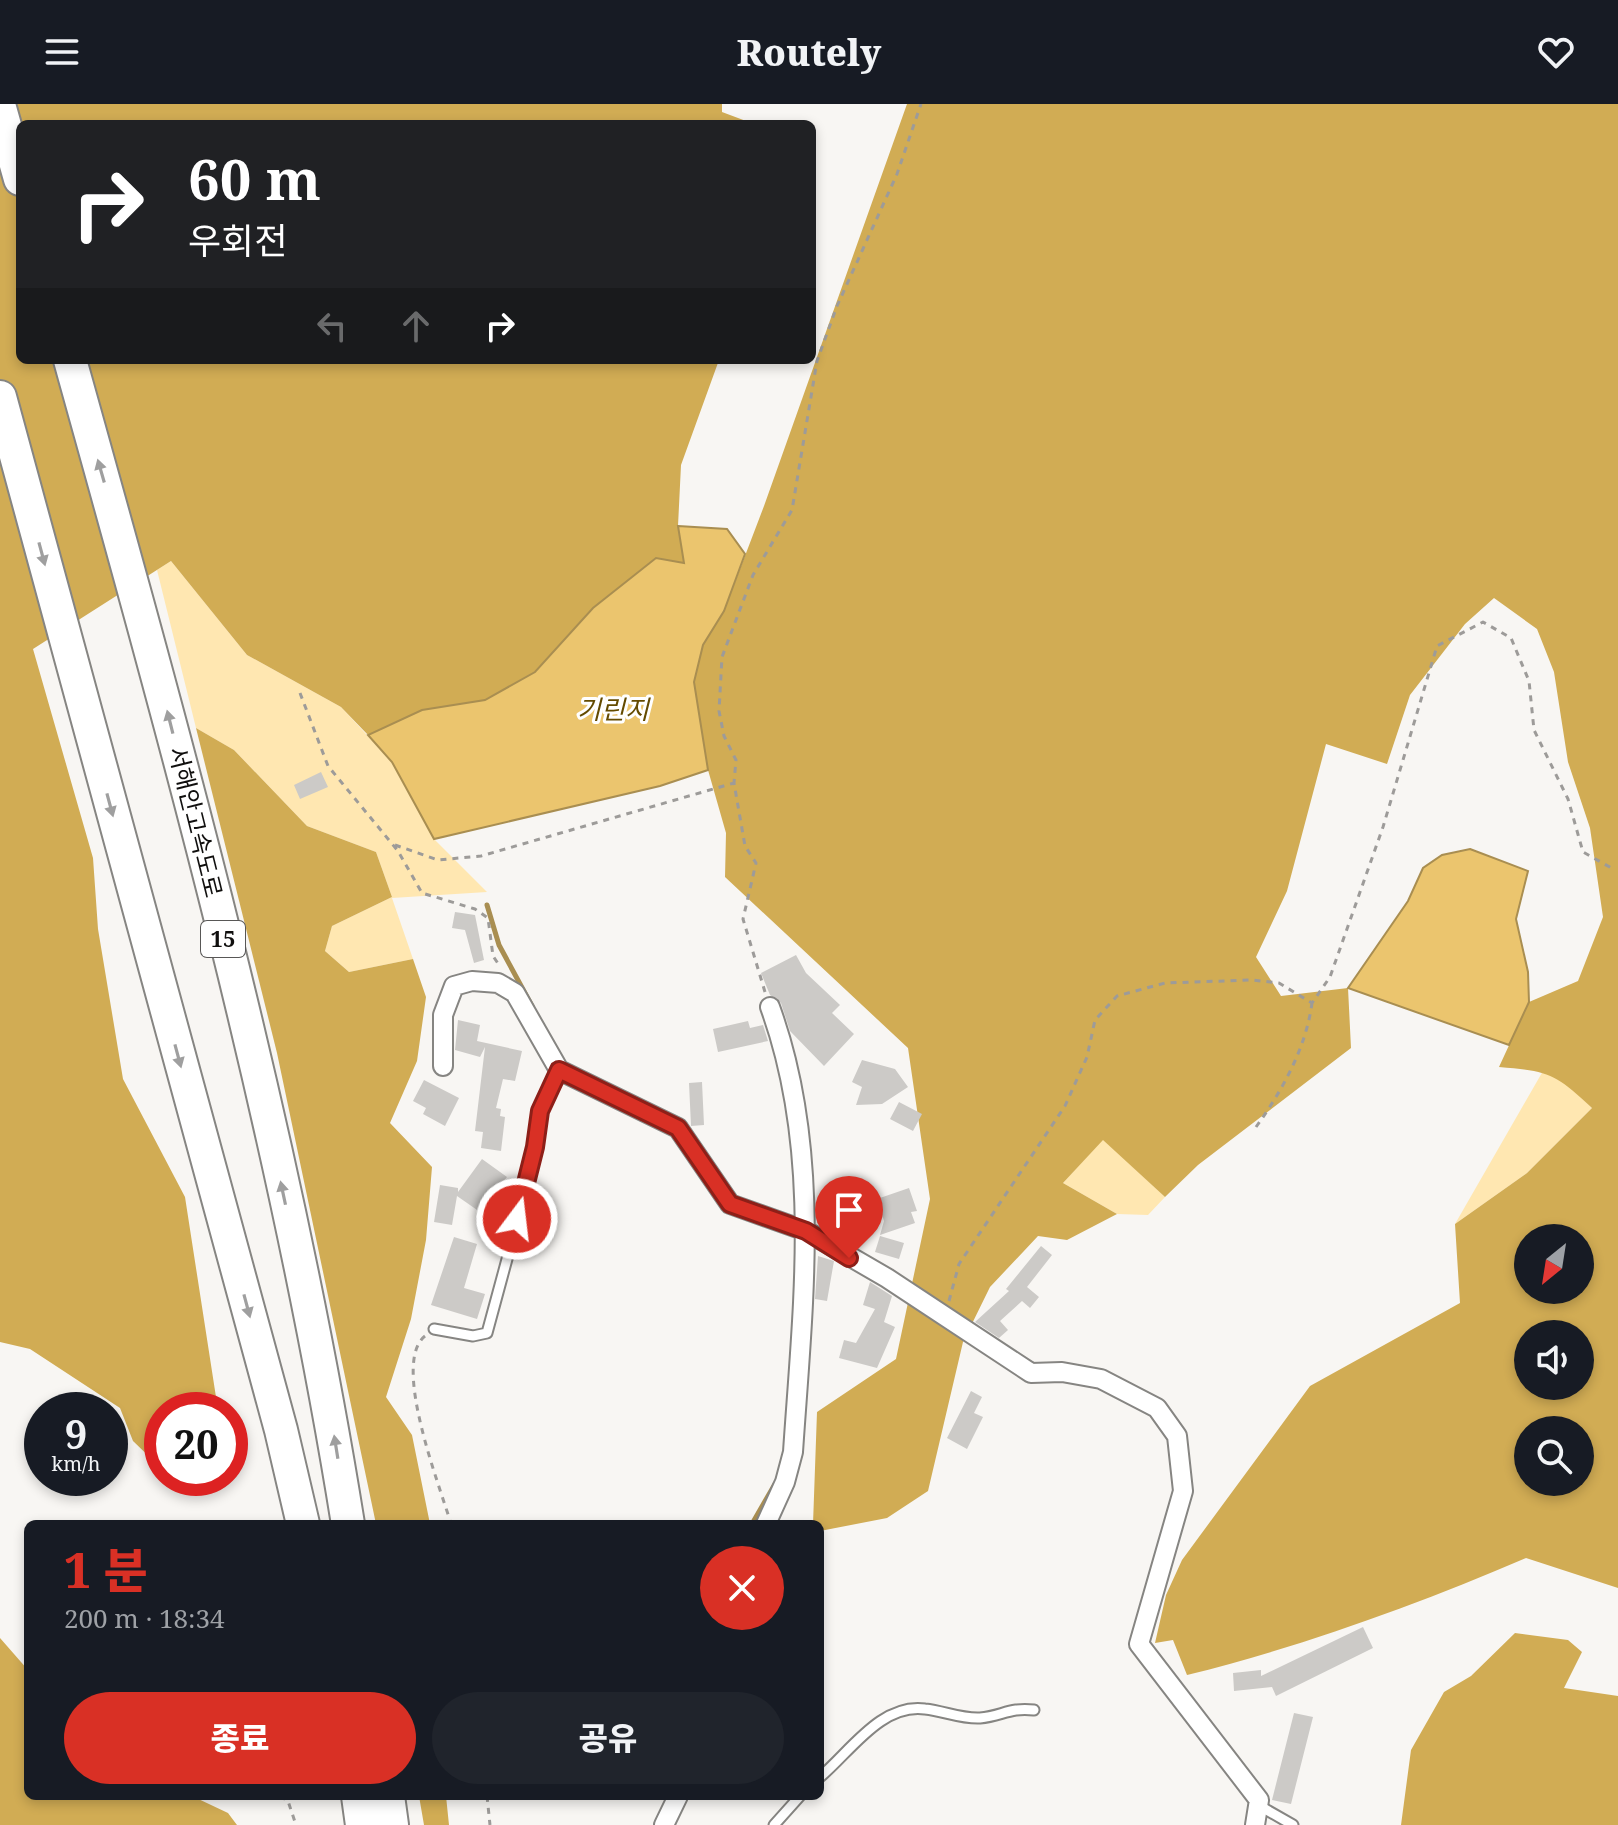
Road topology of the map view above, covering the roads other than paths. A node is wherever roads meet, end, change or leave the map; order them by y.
1 (0, 108) edge
2 (16, 165) edge
3 (71, 364) edge
4 (0, 397) edge
5 (770, 1007) road end
6 (443, 1066) dead end
7 (559, 1070) junction
8 (806, 1231) junction
9 (434, 1329) road end
10 (302, 1520) edge
11 (347, 1520) edge
12 (768, 1520) edge
13 (1034, 1710) dead end
14 (824, 1774) edge
15 (359, 1800) edge
16 (389, 1800) edge
17 (676, 1800) edge
18 (796, 1800) edge
19 (1258, 1805) junction
20 (362, 1825) edge
21 (392, 1825) edge
22 (664, 1825) edge
23 (774, 1825) edge
24 (1255, 1825) edge
25 (1293, 1825) edge

1 - 2 highway
11 -> 3 highway, 서해안고속도로 / 15
4 -> 10 highway
5 - 8 street
6 - 7 street
7 - 8 street
7 - 9 lane
8 - 12 street
8 - 19 street
13 - 14 lane
15 - 20 highway
16 - 21 highway
17 - 22 street
18 - 23 lane
19 - 24 street
19 - 25 lane

